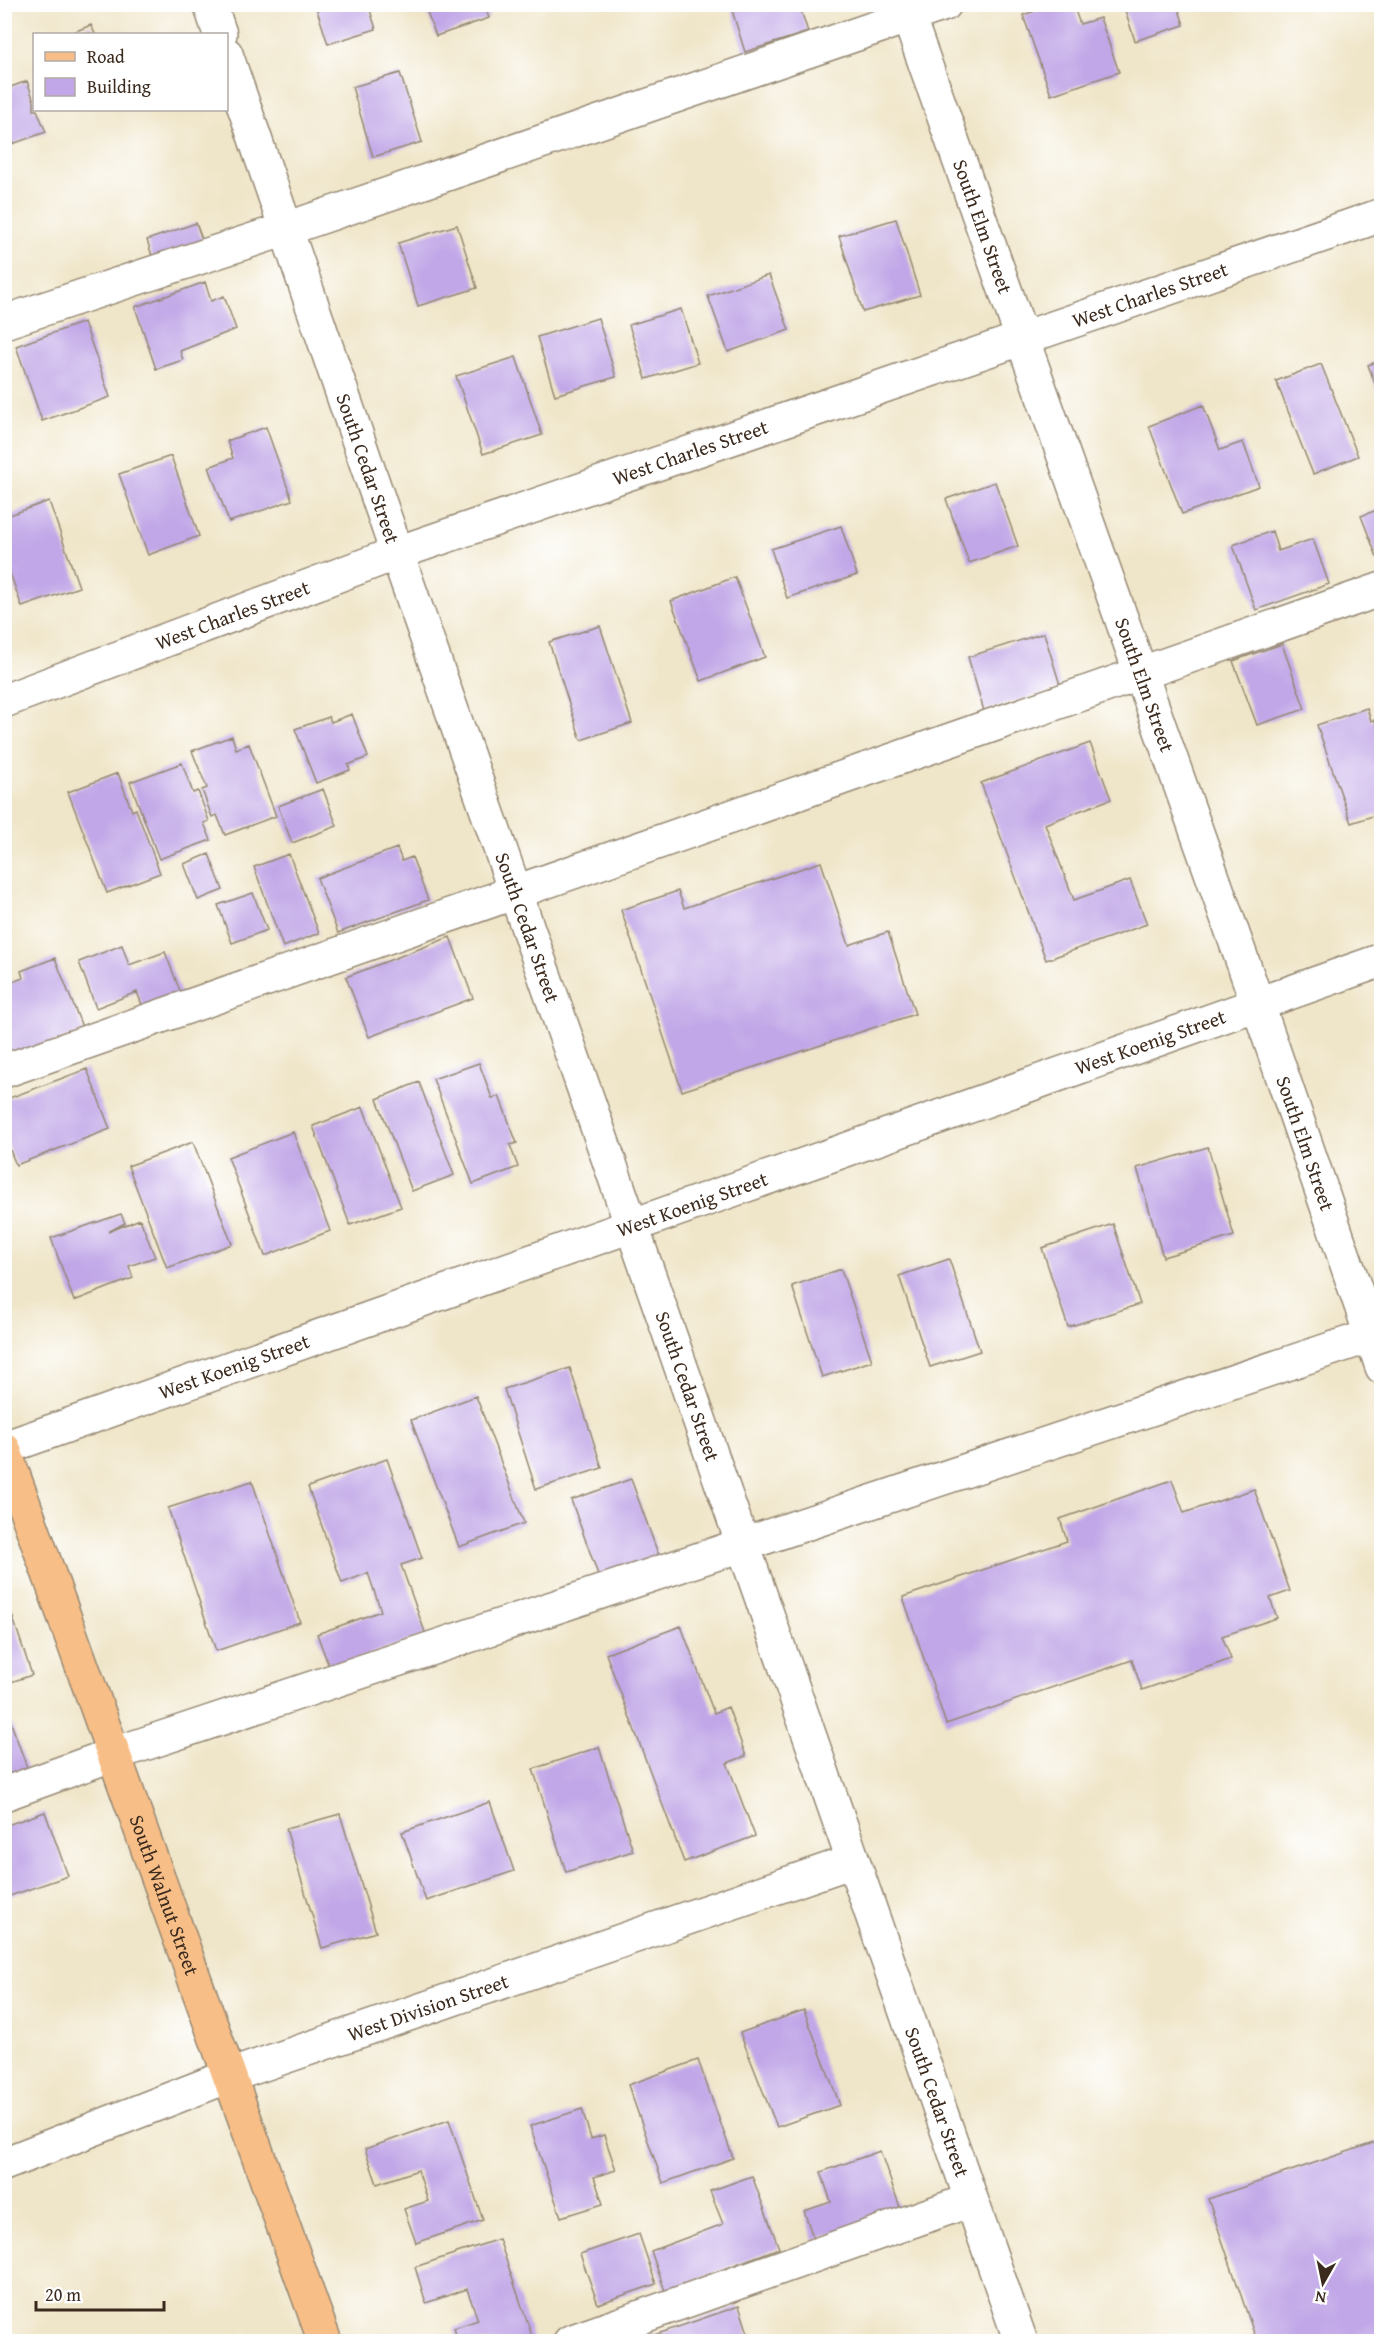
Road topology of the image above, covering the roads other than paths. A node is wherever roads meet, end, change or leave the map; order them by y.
1 (210, 4) edge
2 (945, 4) edge
3 (906, 11) edge
4 (220, 33) edge
5 (228, 60) edge
6 (1382, 215) edge
7 (286, 229) junction
8 (4, 322) edge
9 (1021, 338) junction
10 (396, 553) junction
11 (1382, 588) edge
12 (1140, 673) junction
13 (4, 701) edge
14 (515, 893) junction
15 (1382, 960) edge
16 (1258, 1005) junction
17 (4, 1071) edge
18 (631, 1227) junction
19 (1376, 1334) edge
20 (1382, 1367) edge
21 (4, 1448) edge
22 (742, 1545) junction
23 (114, 1754) junction
24 (4, 1794) edge
25 (853, 1861) junction
26 (230, 2076) junction
27 (4, 2164) edge
28 (971, 2200) junction
29 (325, 2342) edge
30 (570, 2342) edge
31 (1021, 2342) edge

1 - 4 street
2 - 3 street
3 - 7 street
3 - 9 street, South Elm Street
5 - 7 street, South Cedar Street
6 - 9 street, West Charles Street
7 - 8 street
7 - 10 street, South Cedar Street
9 - 10 street, West Charles Street
9 - 12 street, South Elm Street
10 - 13 street, West Charles Street
10 - 14 street, South Cedar Street
11 - 12 street
12 - 14 street
12 - 16 street, South Elm Street
14 - 17 street
14 - 18 street, South Cedar Street
15 - 16 street, West Koenig Street
16 - 18 street, West Koenig Street
16 - 19 street, South Elm Street
18 - 21 street, West Koenig Street
18 - 22 street, South Cedar Street
19 - 20 street, South Elm Street
19 - 22 street
21 - 23 main road, South Walnut Street
22 - 23 street
22 - 25 street, South Cedar Street
23 - 24 street
23 - 26 main road, South Walnut Street
25 - 26 street, West Division Street
25 - 28 street, South Cedar Street
26 - 27 street, West Division Street
26 - 29 main road, South Walnut Street
28 - 30 street
28 - 31 street, South Cedar Street

